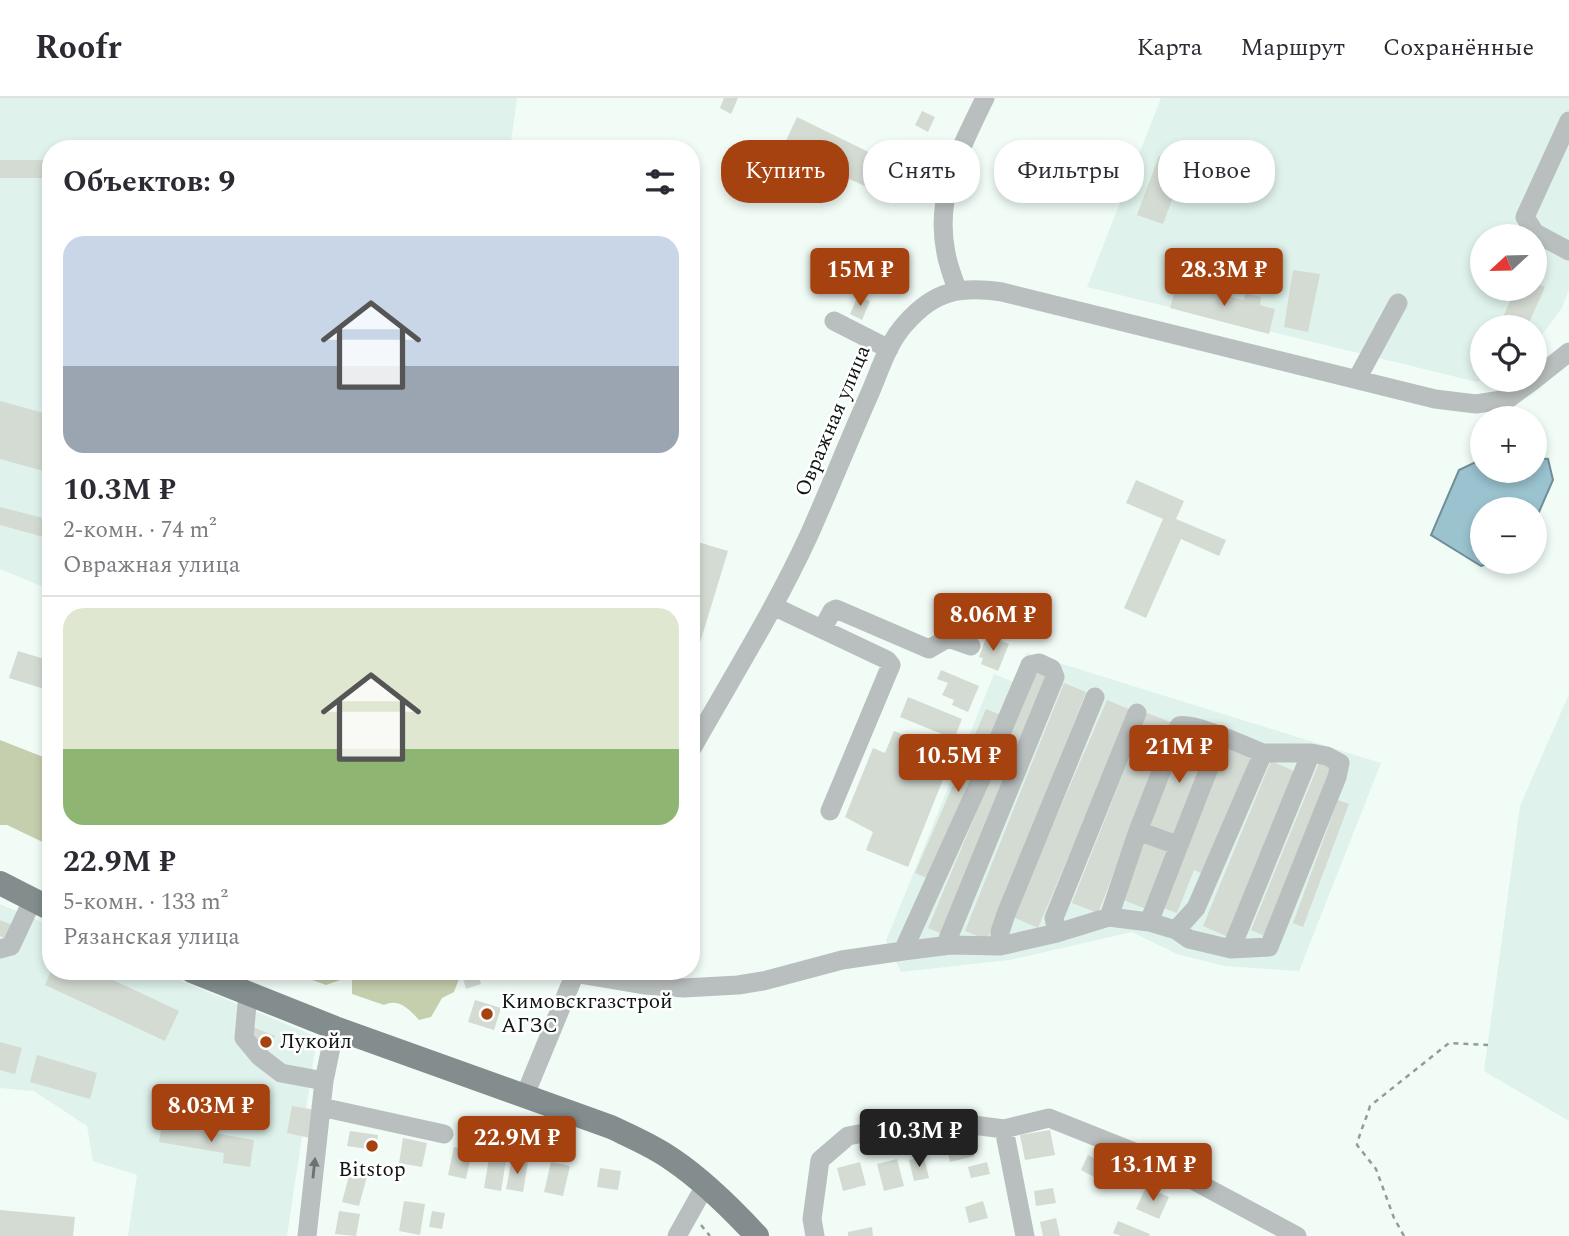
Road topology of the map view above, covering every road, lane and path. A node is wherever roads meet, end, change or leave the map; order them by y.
1 (985, 98) edge
2 (1569, 121) edge
3 (1569, 251) edge
4 (957, 289) junction
5 (1398, 303) dead end
6 (834, 321) dead end
7 (889, 349) junction
8 (1569, 352) edge
9 (1547, 369) edge
10 (1357, 379) junction
11 (1517, 392) edge
12 (773, 606) junction
13 (823, 628) junction
14 (971, 646) dead end
15 (1095, 697) dead end
16 (1137, 713) dead end
17 (700, 734) edge
18 (1221, 737) junction
19 (1263, 753) junction
20 (1311, 753) junction
21 (830, 811) dead end
22 (1138, 831) junction
23 (1177, 845) junction
24 (0, 883) edge
25 (41, 905) edge
26 (1109, 917) junction
27 (1149, 922) junction
28 (1176, 930) junction
29 (1057, 933) junction
30 (945, 946) junction
31 (999, 946) junction
32 (1231, 949) junction
33 (0, 950) edge
34 (903, 951) junction
35 (215, 980) edge
36 (573, 980) edge
37 (618, 980) edge
38 (248, 993) junction
39 (335, 1028) junction
40 (1488, 1045) dead end
41 (324, 1081) junction
42 (526, 1095) junction
43 (321, 1107) junction
44 (1004, 1129) junction
45 (444, 1133) dead end
46 (705, 1186) junction
47 (307, 1236) edge
48 (677, 1236) edge
49 (757, 1236) edge
50 (815, 1236) edge
51 (1026, 1236) edge
52 (1297, 1236) edge
53 (1404, 1236) edge

1 - 4 street
2 - 3 street
4 - 7 street, Овражная улица
4 - 10 street
5 - 10 street
6 - 7 street
7 - 12 street, Овражная улица
8 - 9 street
10 - 11 street
12 - 13 street
12 - 17 street, Овражная улица
13 - 14 street
13 - 21 street
15 - 31 street
16 - 29 street
18 - 19 street
18 - 22 street
18 - 23 street
19 - 20 street
19 - 28 street
20 - 32 street
20 - 32 street
22 - 23 street
22 - 26 street
23 - 27 street
24 - 25 main road
25 - 33 street
26 - 27 street
26 - 29 street
27 - 28 street
28 - 32 street
29 - 31 street
30 - 31 street
30 - 34 street
30 - 34 street
34 - 37 street
35 - 38 main road
36 - 42 street
38 - 39 main road
38 - 41 street
39 - 41 street
39 - 42 main road
40 - 53 path
41 - 43 street
42 - 46 main road
43 - 45 street
47 -> 43 street
44 - 50 street
44 - 51 street
44 - 52 street
46 - 48 street
46 - 49 main road

